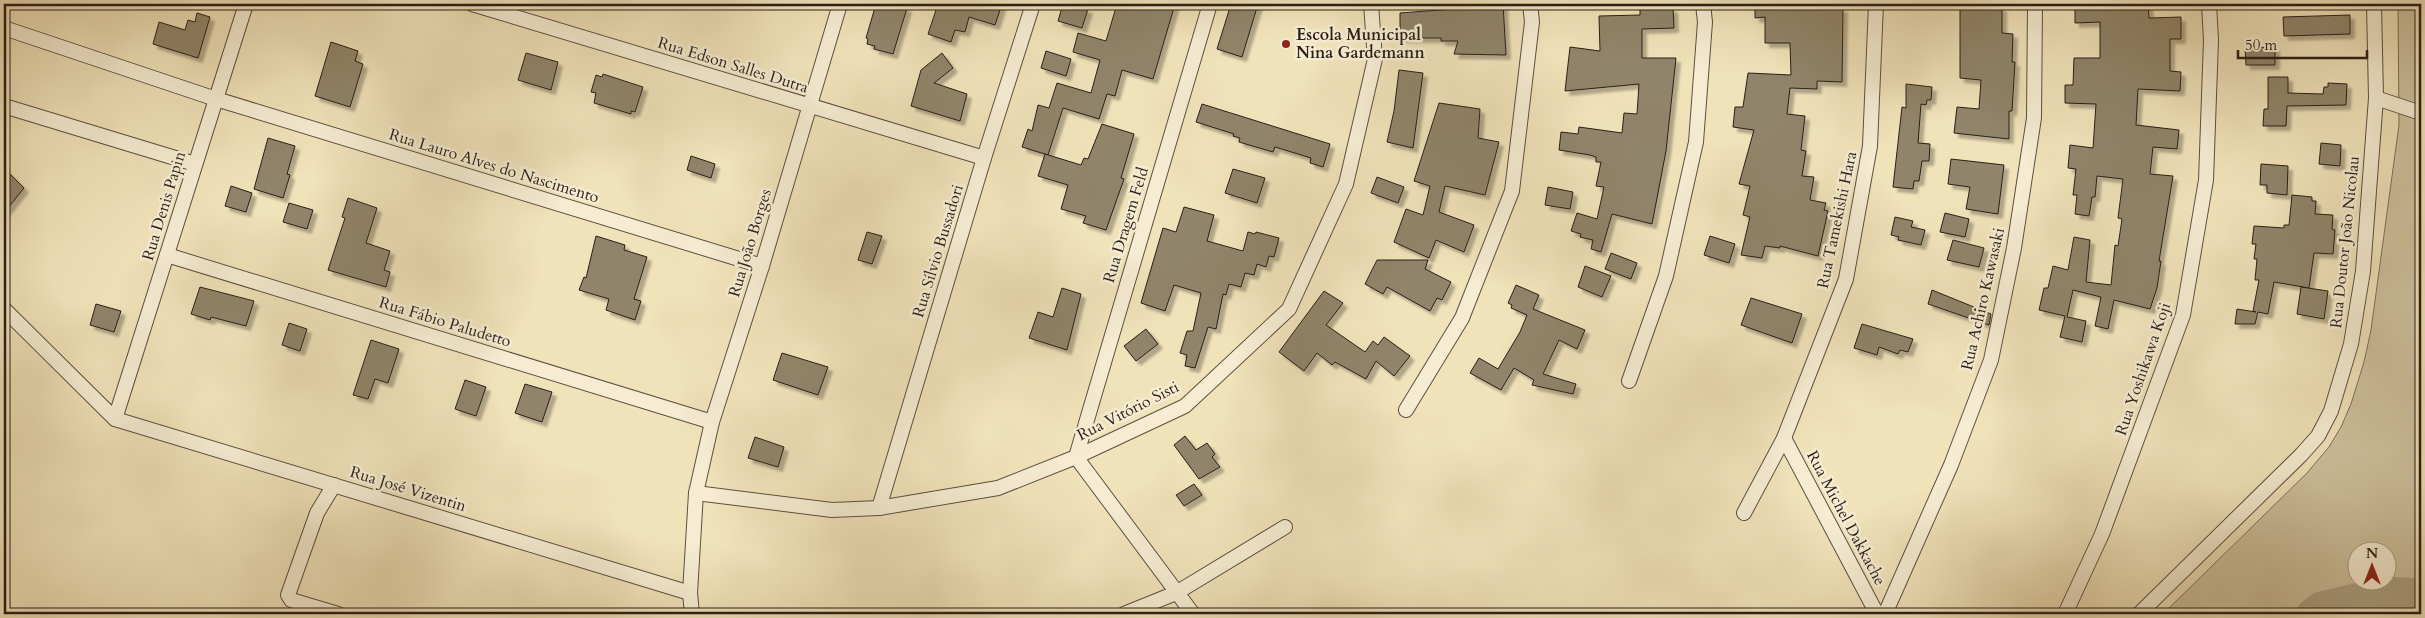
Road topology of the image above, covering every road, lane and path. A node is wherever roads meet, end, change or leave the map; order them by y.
1 (246, 4) edge
2 (472, 4) edge
3 (840, 4) edge
4 (1033, 4) edge
5 (1210, 4) edge
6 (1371, 4) edge
7 (1530, 4) edge
8 (1703, 4) edge
9 (1876, 4) edge
10 (2036, 4) edge
11 (2208, 4) edge
12 (2374, 4) edge
13 (4, 28) edge
14 (2376, 98) junction
15 (216, 99) junction
16 (4, 106) edge
17 (810, 106) junction
18 (2421, 113) edge
19 (984, 158) junction
20 (195, 164) junction
21 (167, 255) junction
22 (762, 266) junction
23 (4, 309) edge
24 (1629, 381) dead end
25 (1406, 410) dead end
26 (116, 419) junction
27 (712, 422) junction
28 (1784, 438) junction
29 (1076, 457) junction
30 (334, 485) junction
31 (696, 493) junction
32 (879, 508) junction
33 (1744, 512) dead end
34 (1285, 527) dead end
35 (690, 593) junction
36 (1176, 593) junction
37 (338, 614) edge
38 (692, 614) edge
39 (1124, 614) edge
40 (1193, 614) edge
41 (1877, 614) edge
42 (1885, 614) edge
43 (2065, 614) edge
44 (2139, 614) edge

1 - 15 street, Rua Denis Papin
2 - 17 street, Rua Edson Salles Dutra
3 - 17 street, Rua João Borges
4 - 19 street, Rua Sílvio Bussadori
5 - 29 street, Rua Dragem Feld
6 - 29 street, Rua Vitório Sisti
7 - 25 street
8 - 24 street
9 - 28 street, Rua Tamekishi Hara
10 - 42 street, Rua Achiro Kawasaki
11 - 43 street, Rua Yoshikawa Koji
12 - 14 street, Rua Doutor João Nicolau
13 - 15 street, Rua Lauro Alves do Nascimento
14 - 18 street
14 - 44 street, Rua Doutor João Nicolau
15 - 20 street, Rua Denis Papin
15 - 22 street, Rua Lauro Alves do Nascimento
16 - 20 street
17 - 19 street, Rua Edson Salles Dutra
17 - 22 street, Rua João Borges
19 - 32 street, Rua Sílvio Bussadori
20 - 21 street, Rua Denis Papin
21 - 26 street, Rua Denis Papin
21 - 27 street, Rua Fábio Paludetto
22 - 27 street, Rua João Borges
23 - 26 street
26 - 30 street, Rua José Vizentin
27 - 31 street, Rua João Borges
28 - 33 street, Rua Tamekishi Hara
28 - 41 street, Rua Michel Dakkache
29 - 32 street, Rua Vitório Sisti
29 - 36 street
30 - 35 street, Rua José Vizentin
30 - 37 street
31 - 32 street, Rua Vitório Sisti
31 - 35 street, Rua João Borges
34 - 36 street
35 - 38 street, Rua João Borges
36 - 39 street
36 - 40 street

